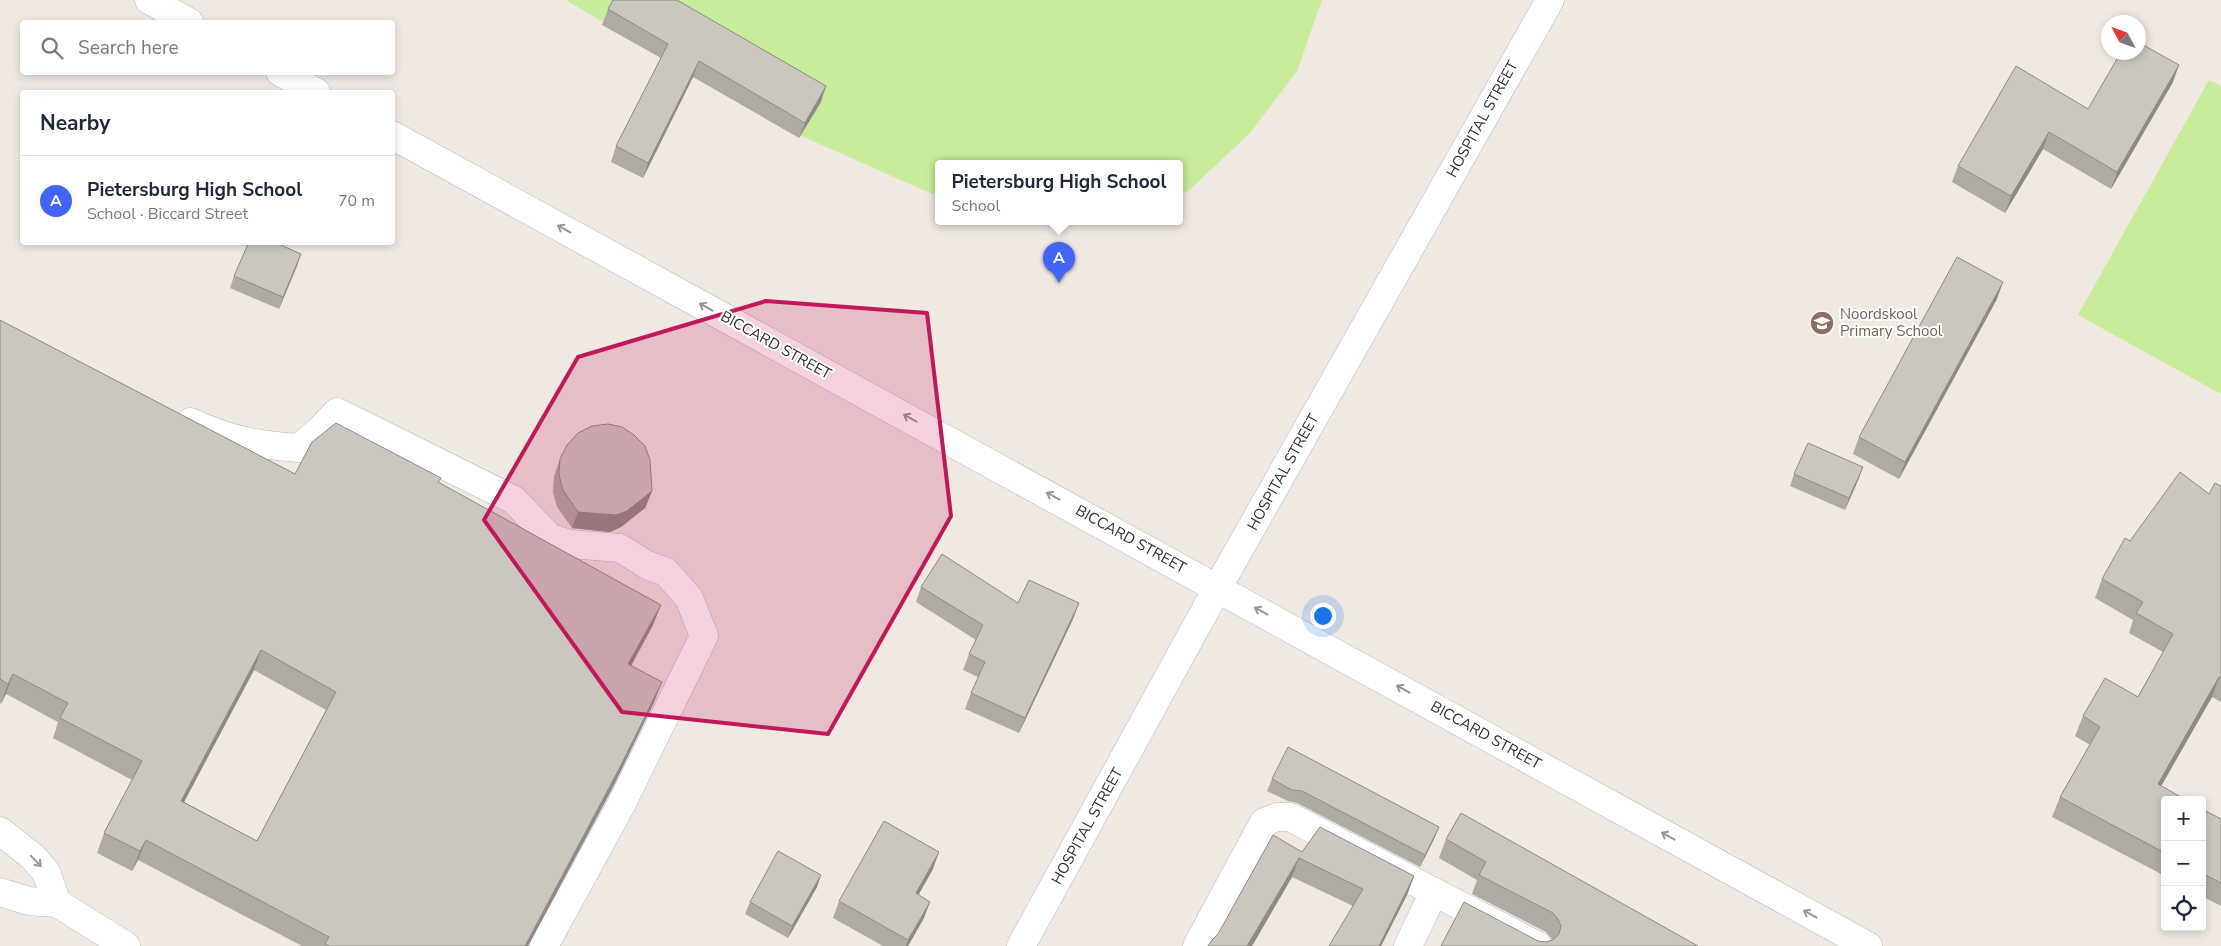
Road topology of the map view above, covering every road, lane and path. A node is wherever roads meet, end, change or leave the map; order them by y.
1 (149, 0) edge
2 (1550, 0) edge
3 (185, 20) edge
4 (285, 75) edge
5 (312, 90) edge
6 (395, 137) edge
7 (166, 410) edge
8 (1218, 587) junction
9 (0, 831) edge
10 (0, 892) edge
11 (1434, 892) junction
12 (57, 903) junction
13 (1828, 936) edge
14 (126, 946) edge
15 (544, 946) edge
16 (1021, 946) edge
17 (1197, 946) edge
18 (1408, 946) edge
19 (1538, 946) edge
20 (1868, 946) edge

1 - 3 street
2 - 8 street, HOSPITAL STREET
4 - 5 street
8 -> 6 street, BICCARD STREET
7 - 15 street
13 -> 8 street, BICCARD STREET
8 - 16 street, HOSPITAL STREET
9 -> 12 street
10 - 12 street
11 - 17 street
11 - 18 street
11 - 19 street
12 - 14 street
13 - 20 street, BICCARD STREET

